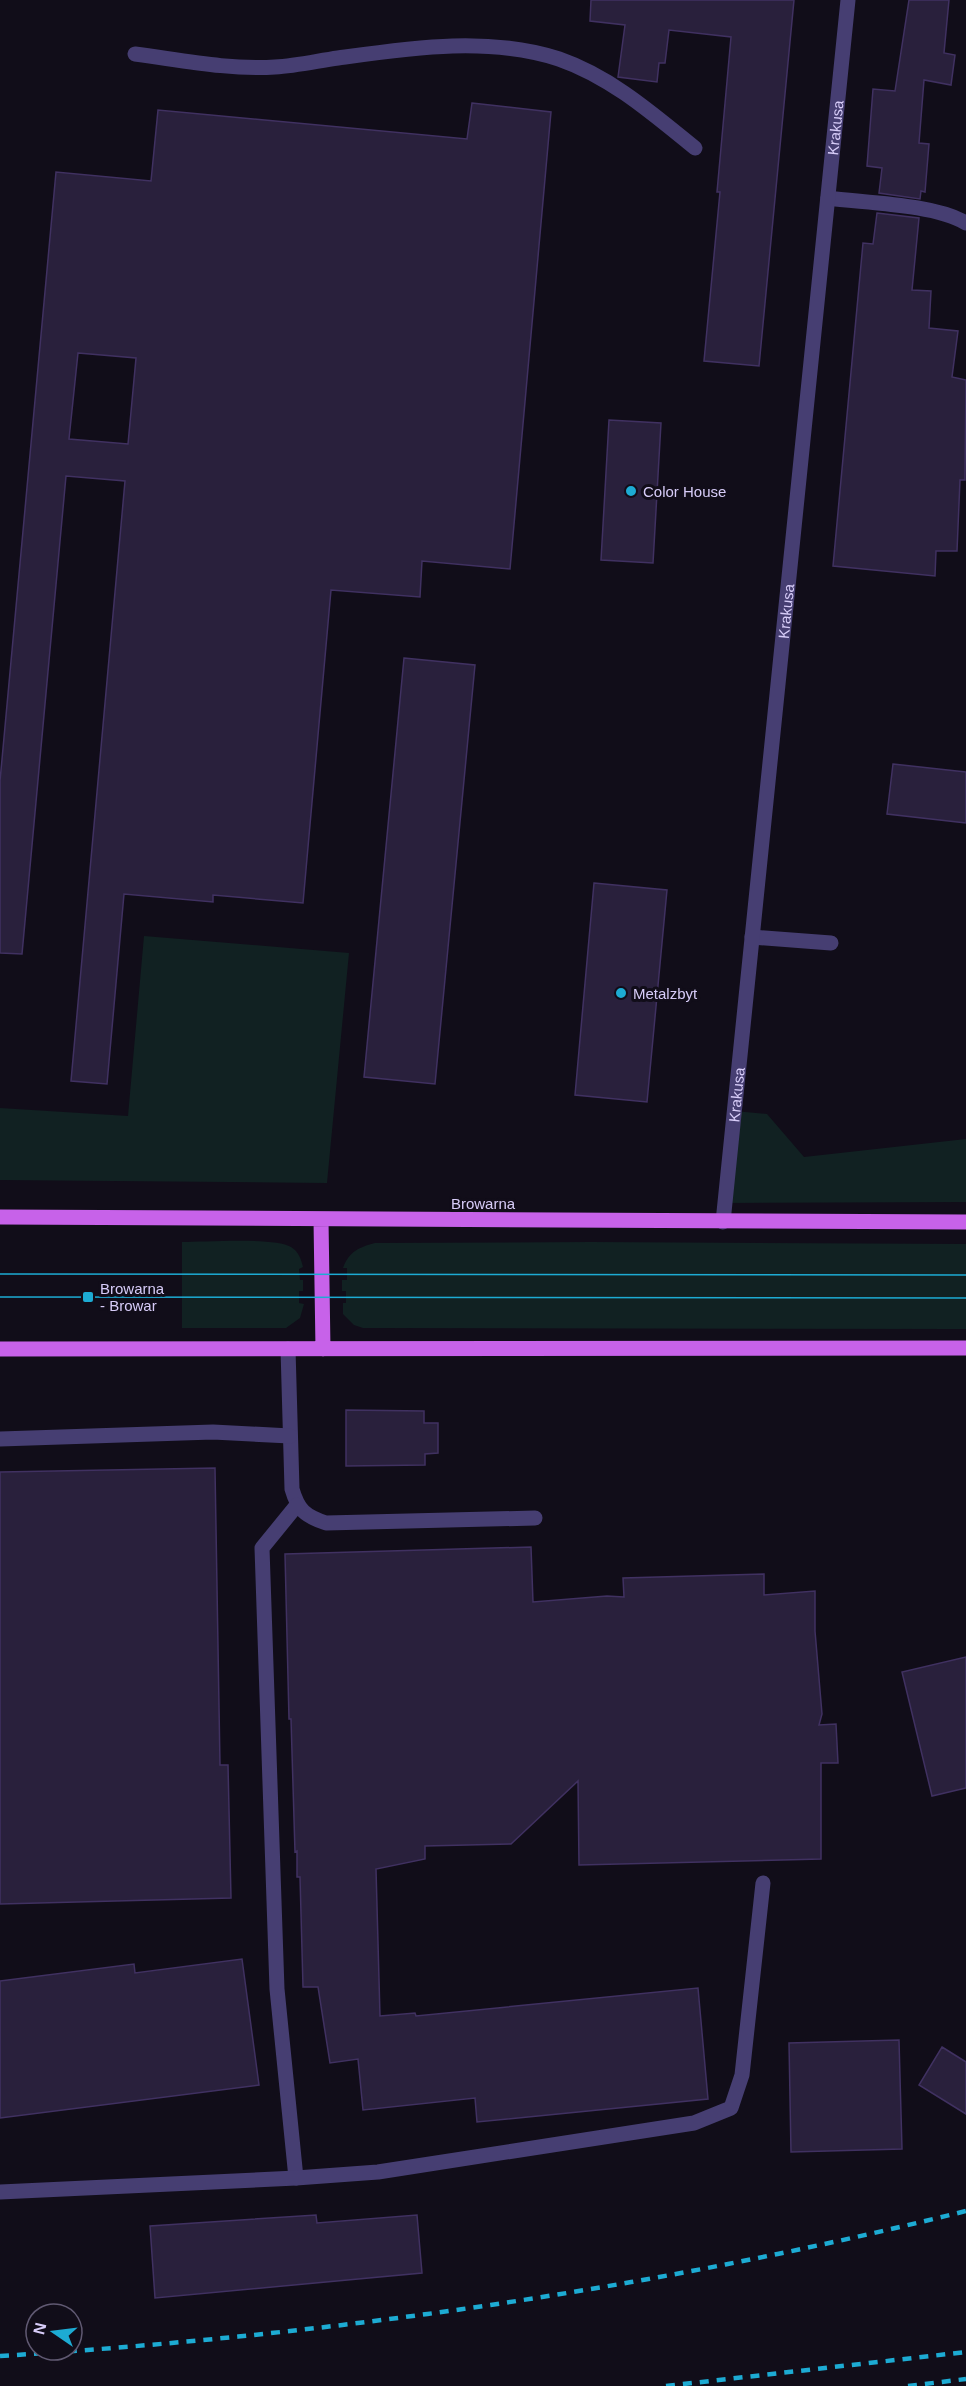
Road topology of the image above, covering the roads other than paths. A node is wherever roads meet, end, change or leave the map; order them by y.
1 (848, 0) edge
2 (135, 54) dead end
3 (695, 148) dead end
4 (828, 198) junction
5 (966, 223) edge
6 (752, 937) junction
7 (831, 944) dead end
8 (0, 1217) edge
9 (321, 1220) junction
10 (723, 1222) junction
11 (966, 1222) edge
12 (966, 1348) edge
13 (0, 1349) edge
14 (288, 1349) junction
15 (322, 1349) junction
16 (290, 1436) junction
17 (0, 1439) edge
18 (297, 1505) junction
19 (535, 1518) dead end
20 (763, 1884) dead end
21 (296, 2178) junction
22 (0, 2192) edge

1 - 4 street, Krakusa
2 - 3 street
4 - 5 street
4 - 6 street, Krakusa
6 - 7 street
6 - 10 street, Krakusa
8 - 9 main road, Browarna
9 - 10 main road, Browarna
9 - 15 main road
10 - 11 main road, Browarna
12 - 15 main road
13 - 14 main road
14 - 15 main road
14 - 16 street
16 - 17 street
16 - 18 street
18 - 19 street
18 - 21 street
20 - 21 street
21 - 22 street

